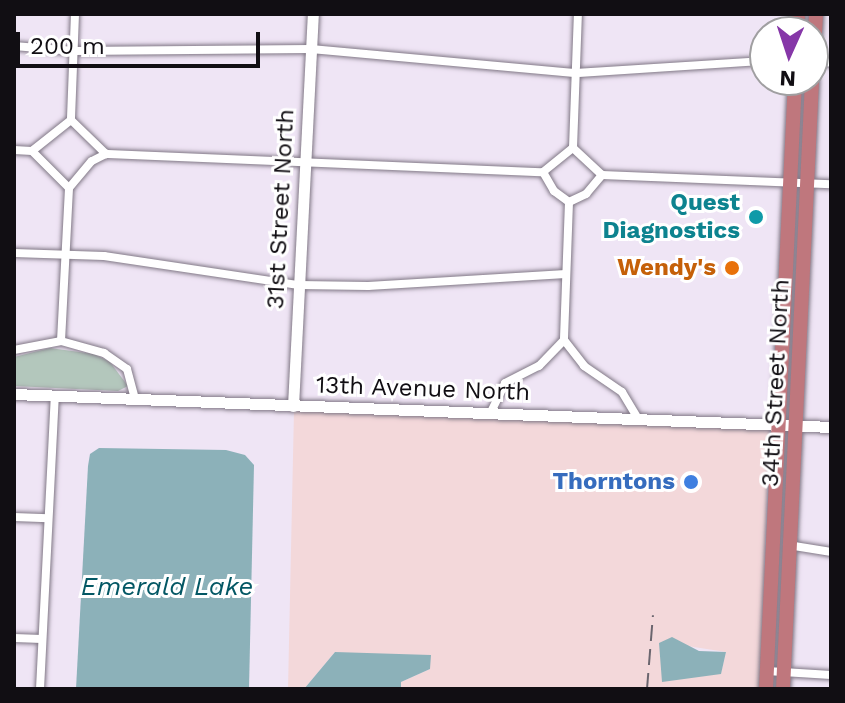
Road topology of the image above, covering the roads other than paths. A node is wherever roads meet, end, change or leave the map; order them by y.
1 (75, 14) edge
2 (313, 14) edge
3 (578, 14) edge
4 (14, 46) edge
5 (311, 49) junction
6 (74, 51) junction
7 (749, 62) edge
8 (577, 73) junction
9 (794, 96) edge
10 (811, 96) edge
11 (71, 120) junction
12 (573, 148) junction
13 (14, 150) edge
14 (32, 151) junction
15 (106, 154) junction
16 (305, 162) junction
17 (543, 172) junction
18 (602, 175) junction
19 (790, 183) junction
20 (807, 183) junction
21 (831, 184) edge
22 (69, 188) junction
23 (569, 202) junction
24 (14, 253) edge
25 (65, 254) junction
26 (566, 274) junction
27 (299, 285) junction
28 (784, 304) junction
29 (802, 305) junction
30 (564, 340) junction
31 (61, 341) junction
32 (14, 350) edge
33 (14, 394) edge
34 (55, 395) junction
35 (135, 398) junction
36 (293, 406) junction
37 (490, 414) junction
38 (639, 420) junction
39 (779, 425) junction
40 (796, 425) junction
41 (831, 427) edge
42 (14, 517) edge
43 (48, 518) junction
44 (773, 542) junction
45 (790, 545) junction
46 (831, 552) edge
47 (14, 638) edge
48 (42, 639) junction
49 (767, 671) junction
50 (784, 672) junction
51 (831, 675) edge
52 (40, 689) edge
53 (766, 689) edge
54 (783, 689) edge

1 - 6 street
2 - 5 street, 31st Street North
3 - 8 street
4 - 6 street
5 - 6 street
5 - 8 street
5 - 16 street, 31st Street North
6 - 11 street
7 - 8 street
8 - 12 street
9 - 19 highway, 34th Street North
10 - 20 highway, 34th Street North
11 - 14 street
11 - 15 street
12 - 17 street
12 - 18 street
13 - 14 street
14 - 22 street
15 - 16 street
15 - 22 street
16 - 17 street
16 - 27 street, 31st Street North
17 - 23 street
18 - 19 street
18 - 23 street
19 - 20 street
19 - 28 highway, 34th Street North
20 - 21 street
20 - 29 highway, 34th Street North
22 - 25 street
23 - 26 street
24 - 25 street
25 - 27 street
25 - 31 street
26 - 27 street
26 - 30 street
27 - 36 street, 31st Street North
28 - 29 highway
28 - 39 highway, 34th Street North
29 - 40 highway, 34th Street North
30 - 37 street
30 - 38 street
31 - 32 street
31 - 35 street
33 - 34 street, 13th Avenue North
34 - 35 street, 13th Avenue North
34 - 43 street
35 - 36 street, 13th Avenue North
36 - 37 street, 13th Avenue North
37 - 38 street, 13th Avenue North
38 - 39 street, 13th Avenue North
39 - 40 street, 13th Avenue North
39 - 44 highway, 34th Street North
40 - 41 street, 13th Avenue North
40 - 45 highway, 34th Street North
42 - 43 street
43 - 48 street
44 - 45 street
44 - 49 highway, 34th Street North
45 - 46 street
45 - 50 highway, 34th Street North
47 - 48 street
48 - 52 street
49 - 50 street
49 - 53 highway, 34th Street North
50 - 51 street
50 - 54 highway, 34th Street North

